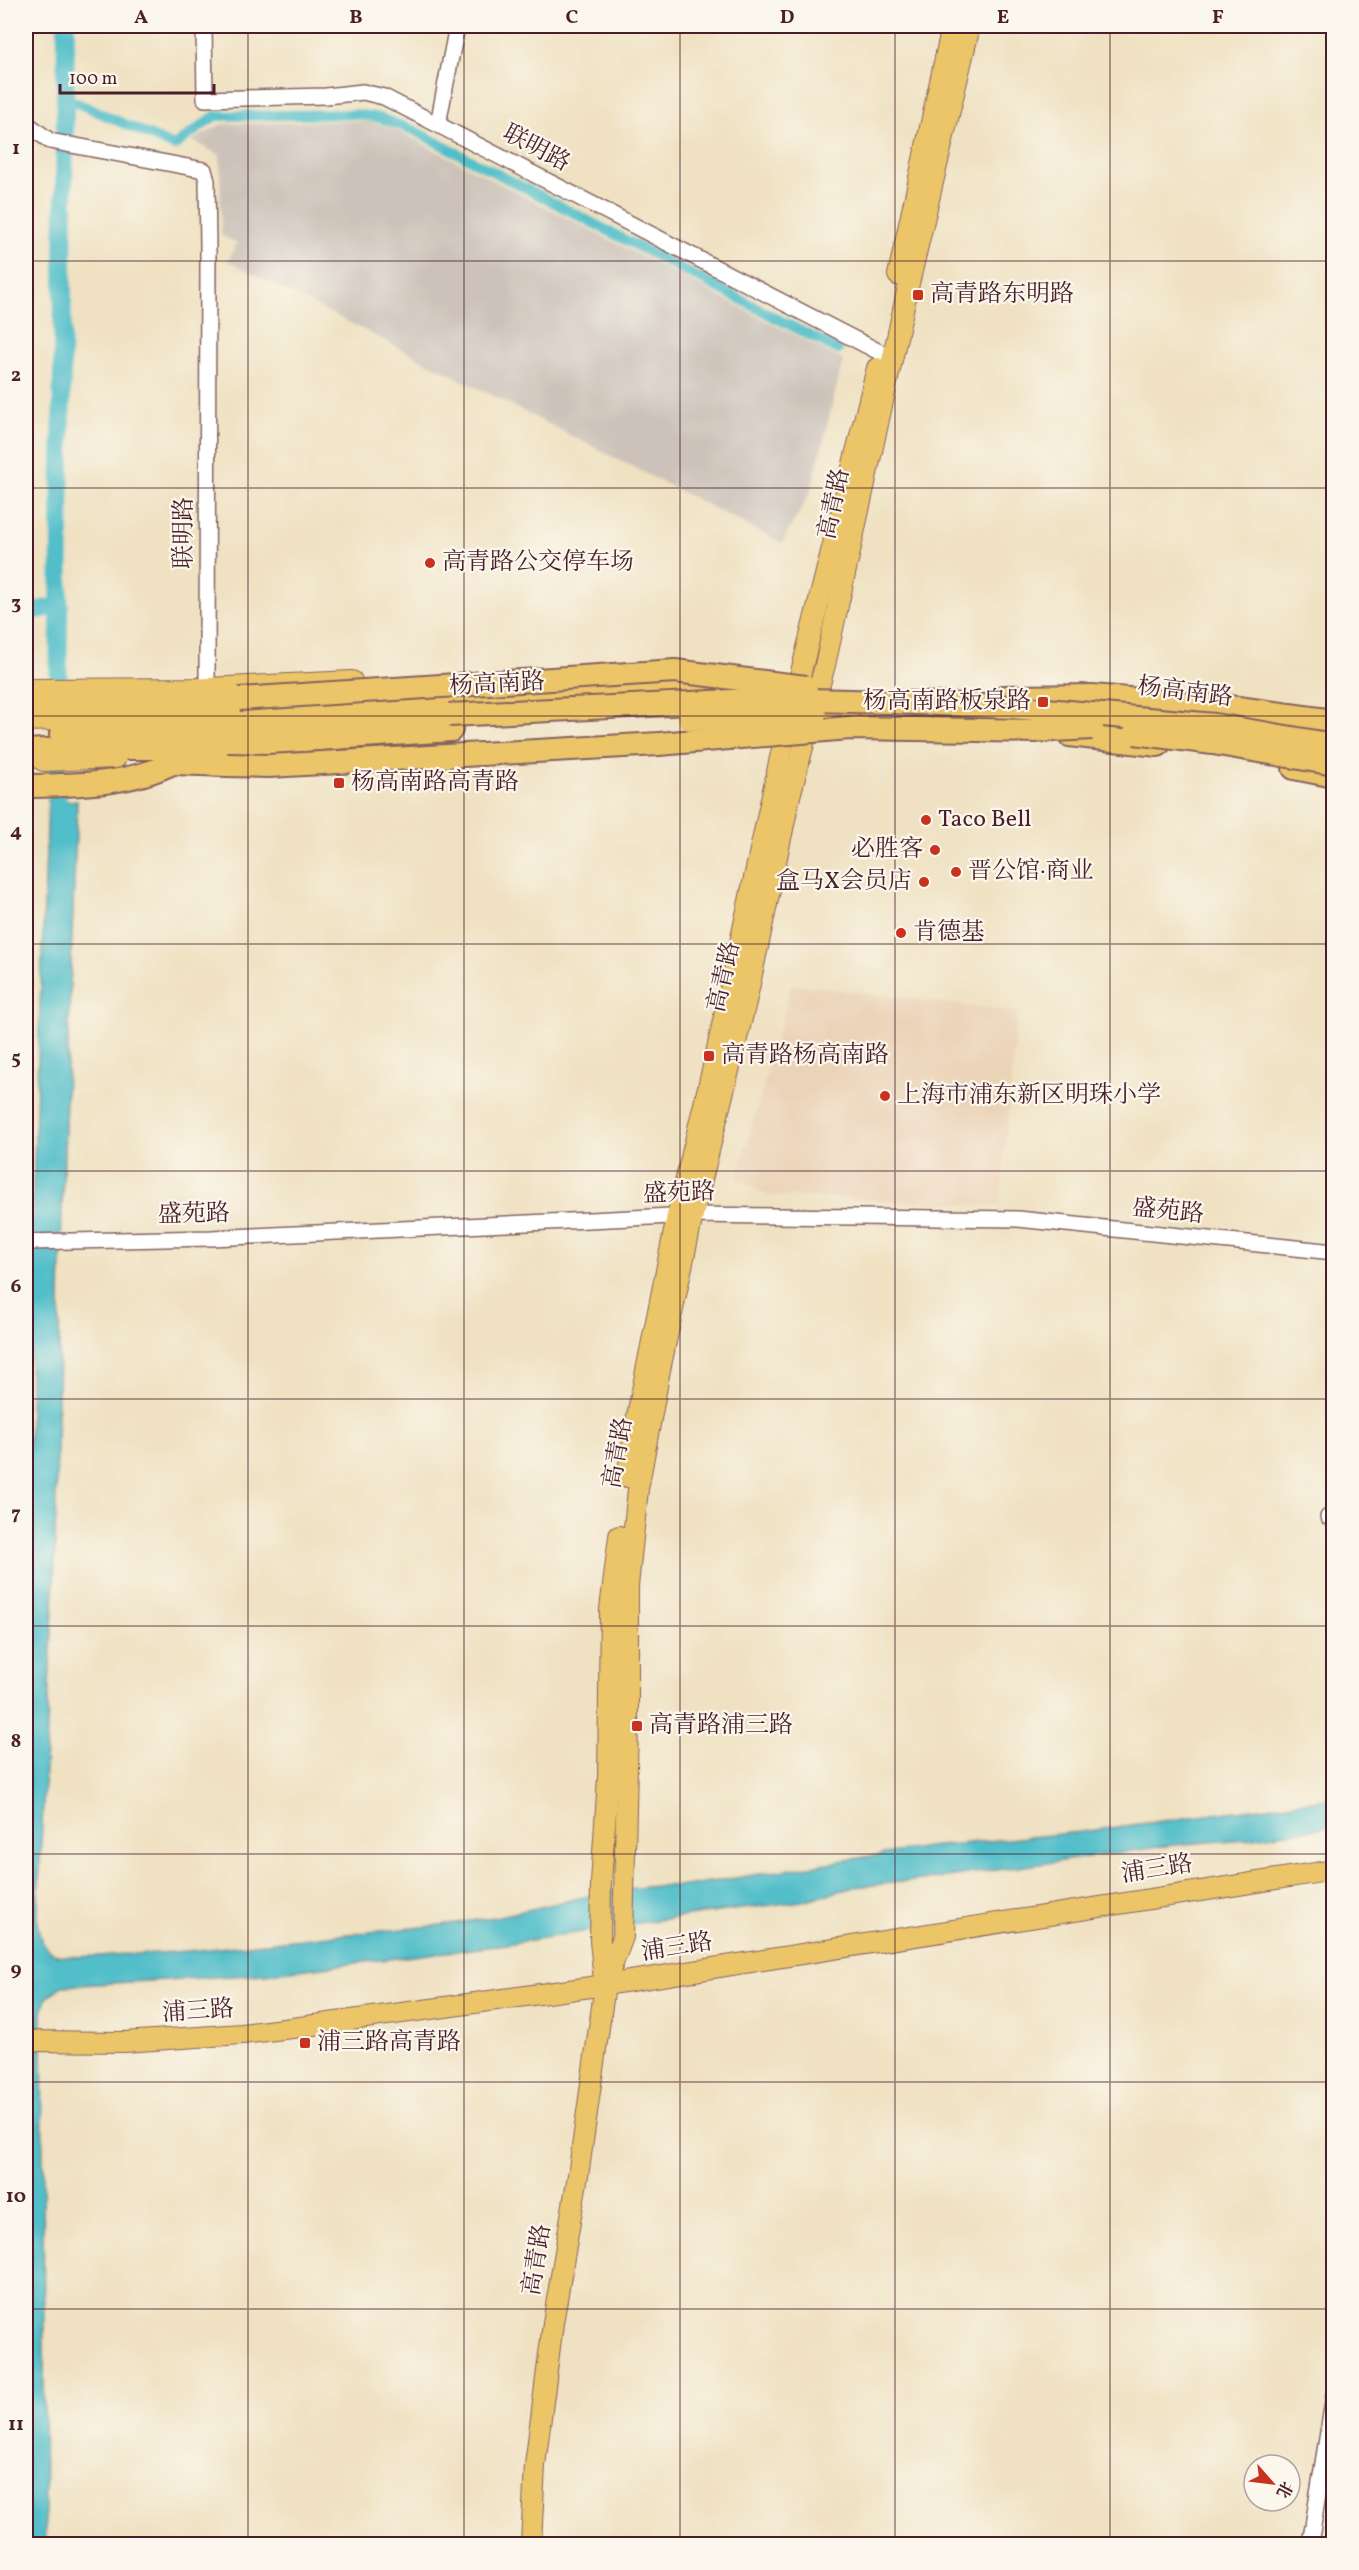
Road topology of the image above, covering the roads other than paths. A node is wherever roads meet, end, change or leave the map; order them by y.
1 (204, 26) edge
2 (457, 26) edge
3 (952, 26) edge
4 (970, 26) edge
5 (26, 123) edge
6 (438, 124) junction
7 (886, 357) junction
8 (120, 688) junction
9 (207, 688) junction
10 (815, 691) junction
11 (846, 696) junction
12 (1003, 697) junction
13 (940, 699) junction
14 (1049, 710) junction
15 (169, 713) junction
16 (1334, 721) edge
17 (450, 722) junction
18 (84, 725) junction
19 (1092, 728) junction
20 (30, 729) edge
21 (1034, 732) junction
22 (785, 734) junction
23 (1334, 743) edge
24 (232, 755) junction
25 (271, 755) junction
26 (172, 763) junction
27 (1334, 766) edge
28 (1334, 776) edge
29 (30, 786) edge
30 (685, 1215) junction
31 (26, 1242) edge
32 (1334, 1252) edge
33 (1334, 1869) edge
34 (605, 1985) junction
35 (26, 2041) edge
36 (1334, 2395) edge
37 (531, 2544) edge
38 (1310, 2544) edge

1 - 6 street, 联明路
2 - 6 street
3 - 7 main road, 高青路
4 - 7 main road, 高青路
5 - 9 street, 联明路
6 - 7 street, 联明路
7 - 10 main road, 高青路
7 - 10 main road, 高青路
8 - 9 main road, 杨高南路
8 - 15 main road, 杨高南路
8 - 18 main road
9 - 10 main road, 杨高南路
10 - 11 main road, 杨高南路
10 - 11 main road
10 - 13 main road, 杨高南路
10 - 15 main road, 杨高南路
10 - 22 main road, 高青路
10 - 22 main road
10 - 27 main road, 杨高南路
10 - 30 main road, 高青路
11 - 13 main road, 杨高南路
12 - 14 highway, 杨高南路, bridge
12 - 15 highway, 杨高南路, bridge
12 - 16 highway
13 - 23 main road, 杨高南路
14 - 17 highway, 杨高南路, bridge
14 - 23 highway, 杨高南路, bridge
15 - 17 highway, 杨高南路
15 - 18 highway, 杨高南路
15 - 18 highway
17 - 19 highway, 杨高南路, bridge
17 - 24 highway, 杨高南路
18 - 20 highway, 杨高南路
18 - 20 highway
18 - 24 highway, 杨高南路
18 - 26 main road, 杨高南路
19 - 21 highway, 杨高南路, bridge
19 - 27 highway, 杨高南路, bridge
21 - 24 highway, 杨高南路, bridge
21 - 28 highway, bridge
22 - 25 main road, 杨高南路
22 - 25 main road
22 - 30 main road, 高青路
24 - 25 main road, 杨高南路
24 - 26 highway, 杨高南路
25 - 26 main road, 杨高南路
26 - 29 highway
30 - 31 street, 盛苑路
30 - 32 street, 盛苑路
30 - 34 main road, 高青路
30 - 34 main road, 高青路
33 - 34 main road, 浦三路
34 - 35 main road, 浦三路
34 - 37 main road, 高青路
36 - 38 street

